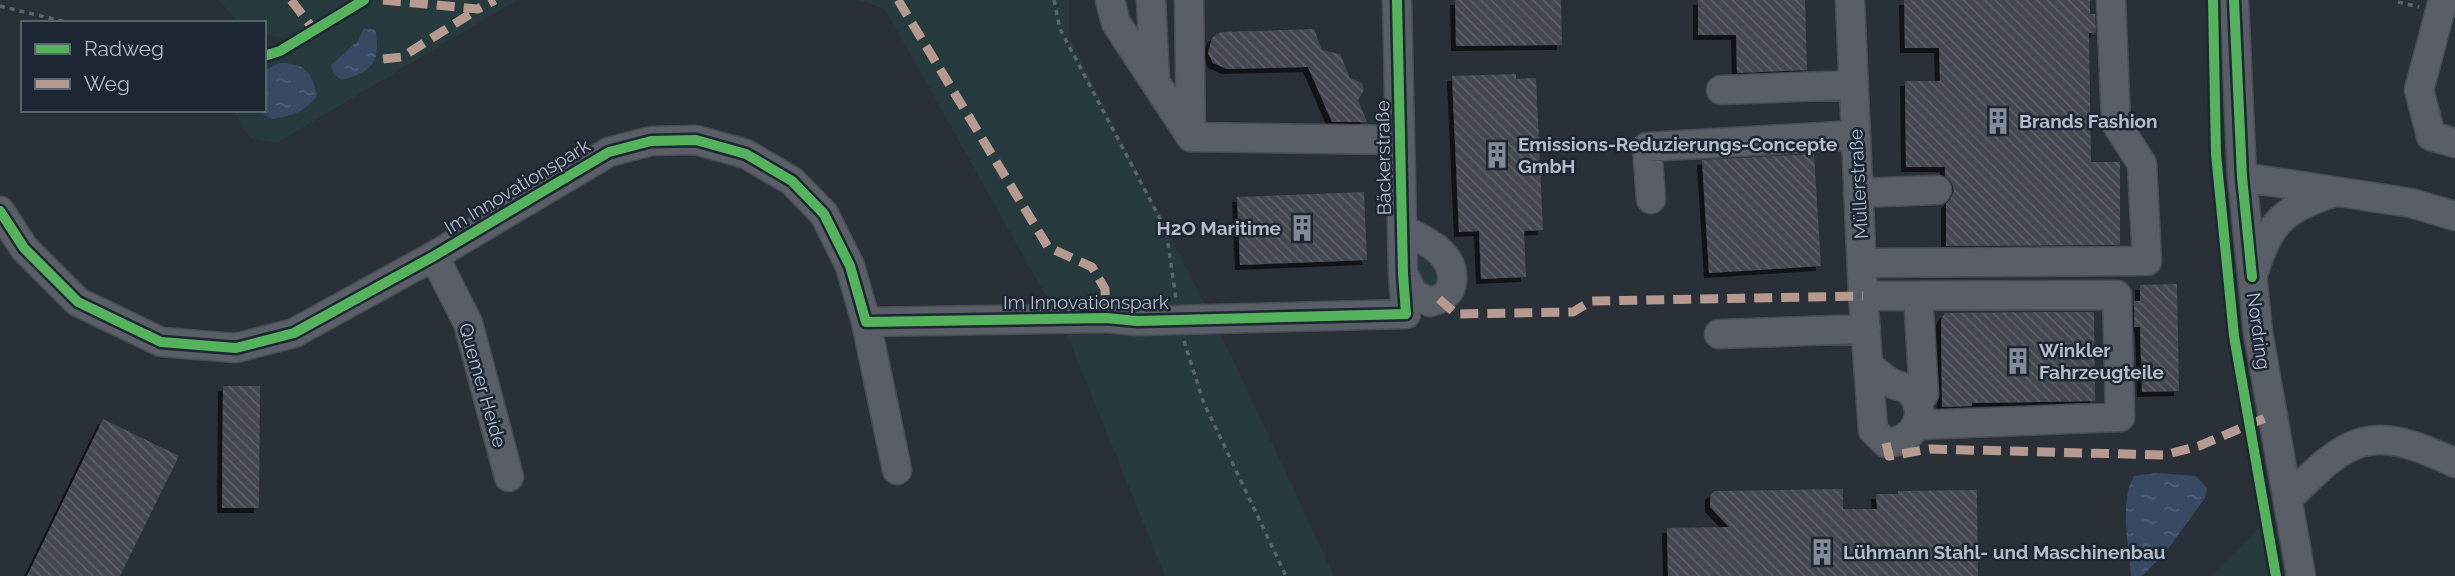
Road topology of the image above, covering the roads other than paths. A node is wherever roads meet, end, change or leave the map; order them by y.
1 (1110, 0) edge
2 (1151, 0) edge
3 (1188, 0) edge
4 (1397, 0) edge
5 (1850, 0) edge
6 (2111, 0) edge
7 (2234, 0) edge
8 (2443, 0) edge
9 (1156, 82) junction
10 (1853, 85) junction
11 (1721, 90) dead end
12 (1856, 135) junction
13 (1191, 136) junction
14 (1401, 140) junction
15 (2455, 143) edge
16 (2242, 177) junction
17 (1937, 190) dead end
18 (2338, 191) junction
19 (1858, 193) junction
20 (1651, 199) dead end
21 (0, 211) edge
22 (2455, 216) edge
23 (1402, 229) junction
24 (434, 256) junction
25 (1862, 263) junction
26 (1403, 274) junction
27 (2252, 276) junction
28 (1863, 296) junction
29 (1917, 296) junction
30 (1406, 314) joint
31 (866, 321) junction
32 (1866, 329) junction
33 (1719, 334) dead end
34 (1870, 367) junction
35 (1917, 414) junction
36 (2455, 463) edge
37 (897, 470) dead end
38 (509, 477) dead end
39 (2288, 499) junction
40 (2301, 576) edge

1 - 9 street
2 - 9 street
3 - 13 street
4 - 14 street, Bäckerstraße
5 - 10 street, Müllerstraße
6 - 25 street
7 - 16 street, Nordring
8 - 15 street
9 - 13 street
10 - 11 street
10 - 12 street, Müllerstraße
12 - 19 street, Müllerstraße
12 - 20 street
13 - 14 street
14 - 23 street, Bäckerstraße
16 - 18 street
16 - 27 street, Nordring
17 - 19 street
18 - 22 street
18 - 27 street
19 - 25 street, Müllerstraße
21 - 24 street, Im Innovationspark
23 - 26 street, Bäckerstraße
23 - 26 street, Bäckerstraße
24 - 31 street, Im Innovationspark
24 - 38 street, Quemer Heide
25 - 28 street, Müllerstraße
26 - 30 street, Bäckerstraße
27 - 39 street, Nordring
28 - 29 street
28 - 32 street, Müllerstraße
29 - 35 street
29 - 35 street
30 - 31 street, Im Innovationspark
31 - 37 street, Im Innovationspark
32 - 33 street
32 - 34 street, Müllerstraße
34 - 35 street
34 - 35 street, Müllerstraße
36 - 39 street
39 - 40 street, Nordring

